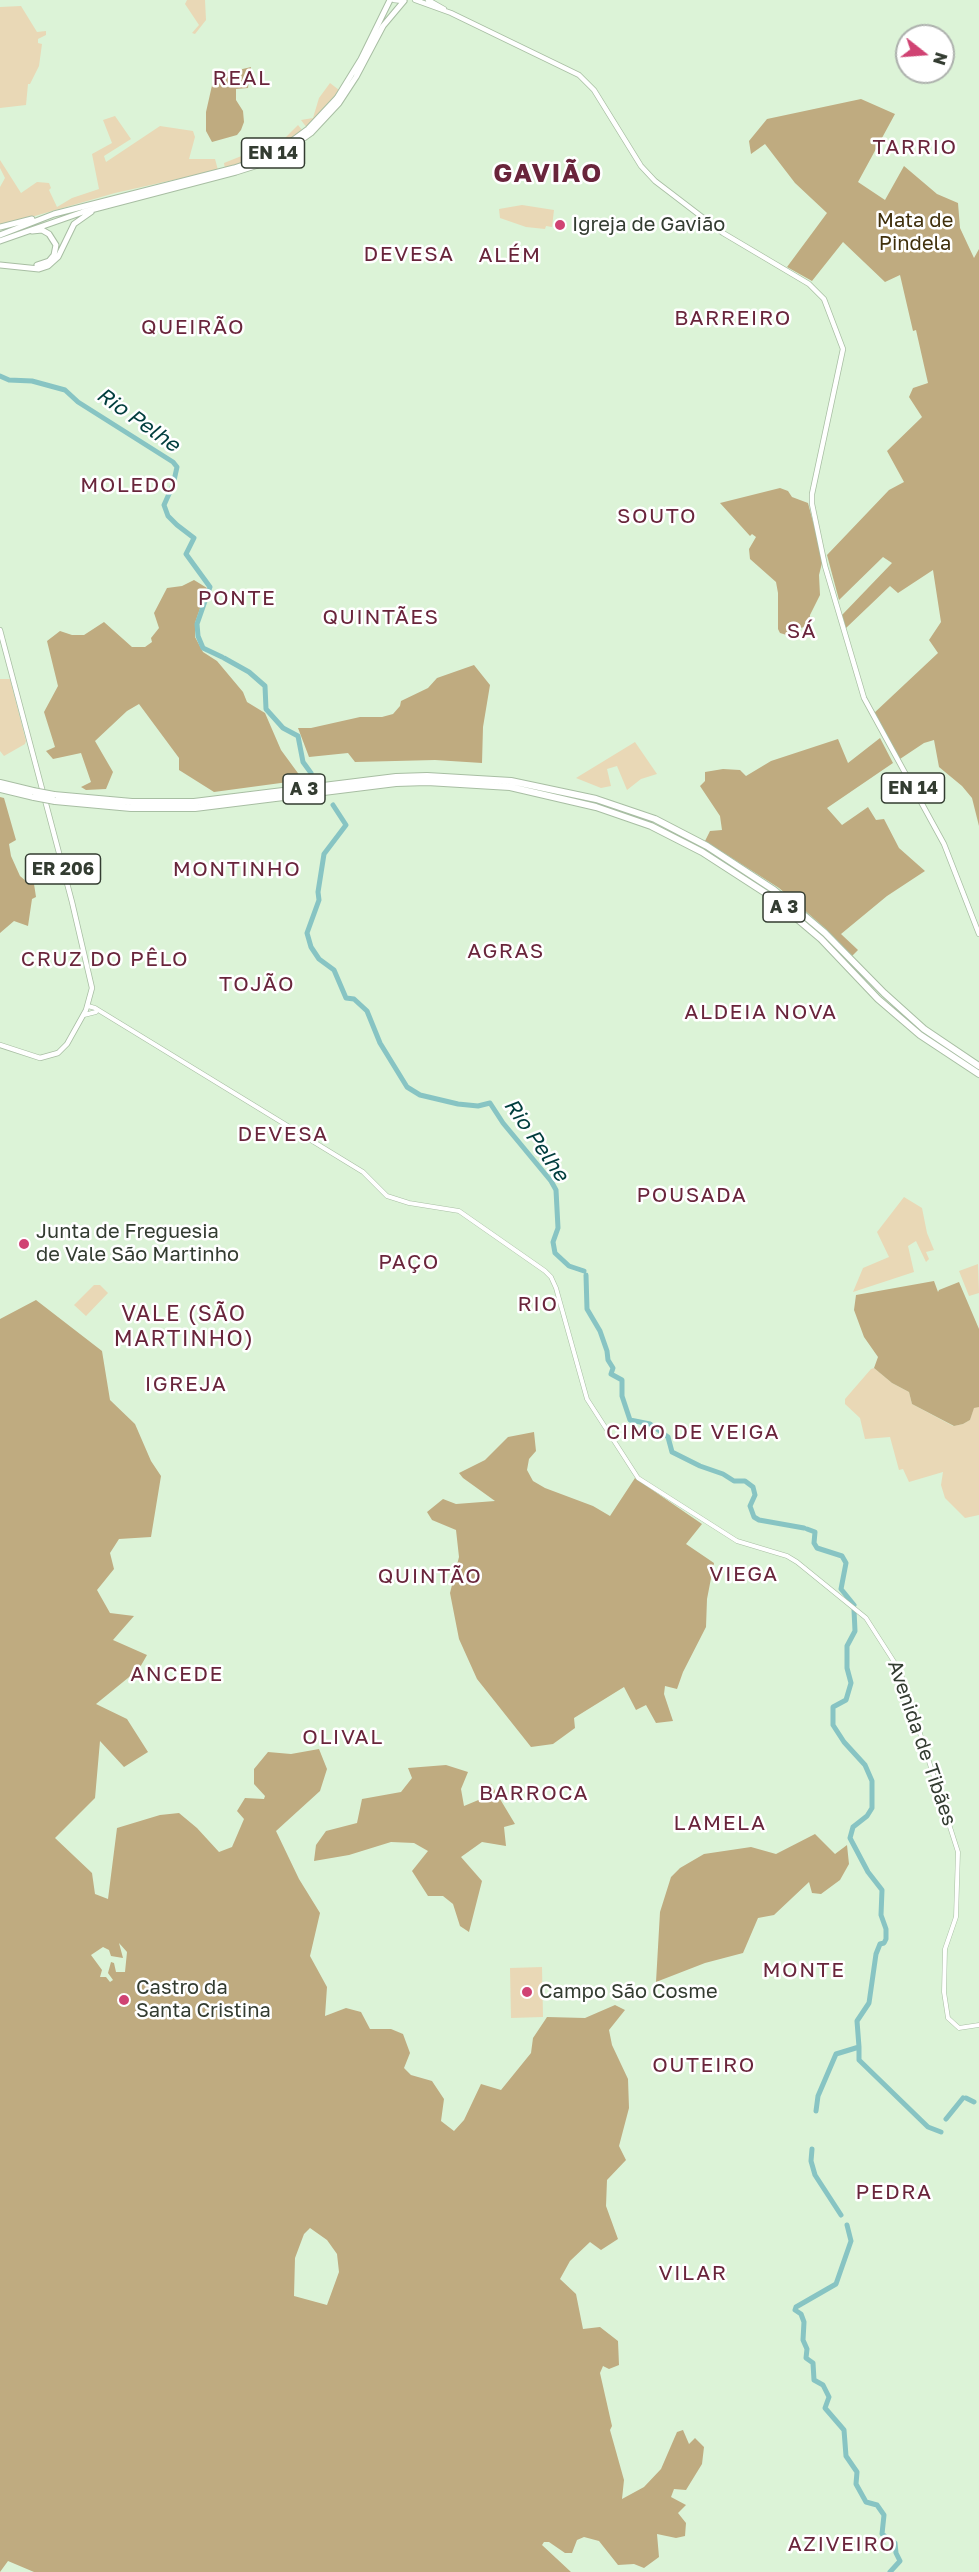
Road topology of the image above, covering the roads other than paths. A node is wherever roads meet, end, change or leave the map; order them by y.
1 (392, 0) edge
2 (405, 0) edge
3 (415, 0) edge
4 (428, 0) edge
5 (451, 13) junction
6 (101, 207) junction
7 (54, 214) junction
8 (0, 227) edge
9 (0, 235) edge
10 (13, 236) junction
11 (0, 241) edge
12 (0, 263) edge
13 (0, 630) edge
14 (0, 783) edge
15 (0, 789) edge
16 (33, 794) junction
17 (54, 798) junction
18 (979, 934) edge
19 (92, 992) junction
20 (88, 1006) junction
21 (96, 1010) junction
22 (83, 1016) junction
23 (0, 1045) edge
24 (979, 1066) edge
25 (979, 1074) edge
26 (979, 2025) edge

1 - 2 main road, EN 14
1 - 7 highway, EN 14
2 - 6 highway, EN 14
3 - 5 main road, EN 14
4 - 5 main road, EN 14
5 - 18 main road, EN 14
6 - 10 highway, EN 14
6 - 12 highway
7 - 8 highway
7 - 9 highway, EN 14
10 - 11 highway, EN 14
10 - 12 highway
13 - 19 main road, ER 206
14 - 16 highway, A 3
15 - 16 highway, A 3
16 - 17 highway, A 3, bridge
17 - 24 highway, A 3
17 - 25 highway, A 3
19 - 20 main road, ER 206
19 - 21 main road
20 - 21 main road
20 - 22 main road, ER 206
21 - 22 main road
21 - 26 main road, Avenida de Tibães
22 - 23 main road, ER 206

